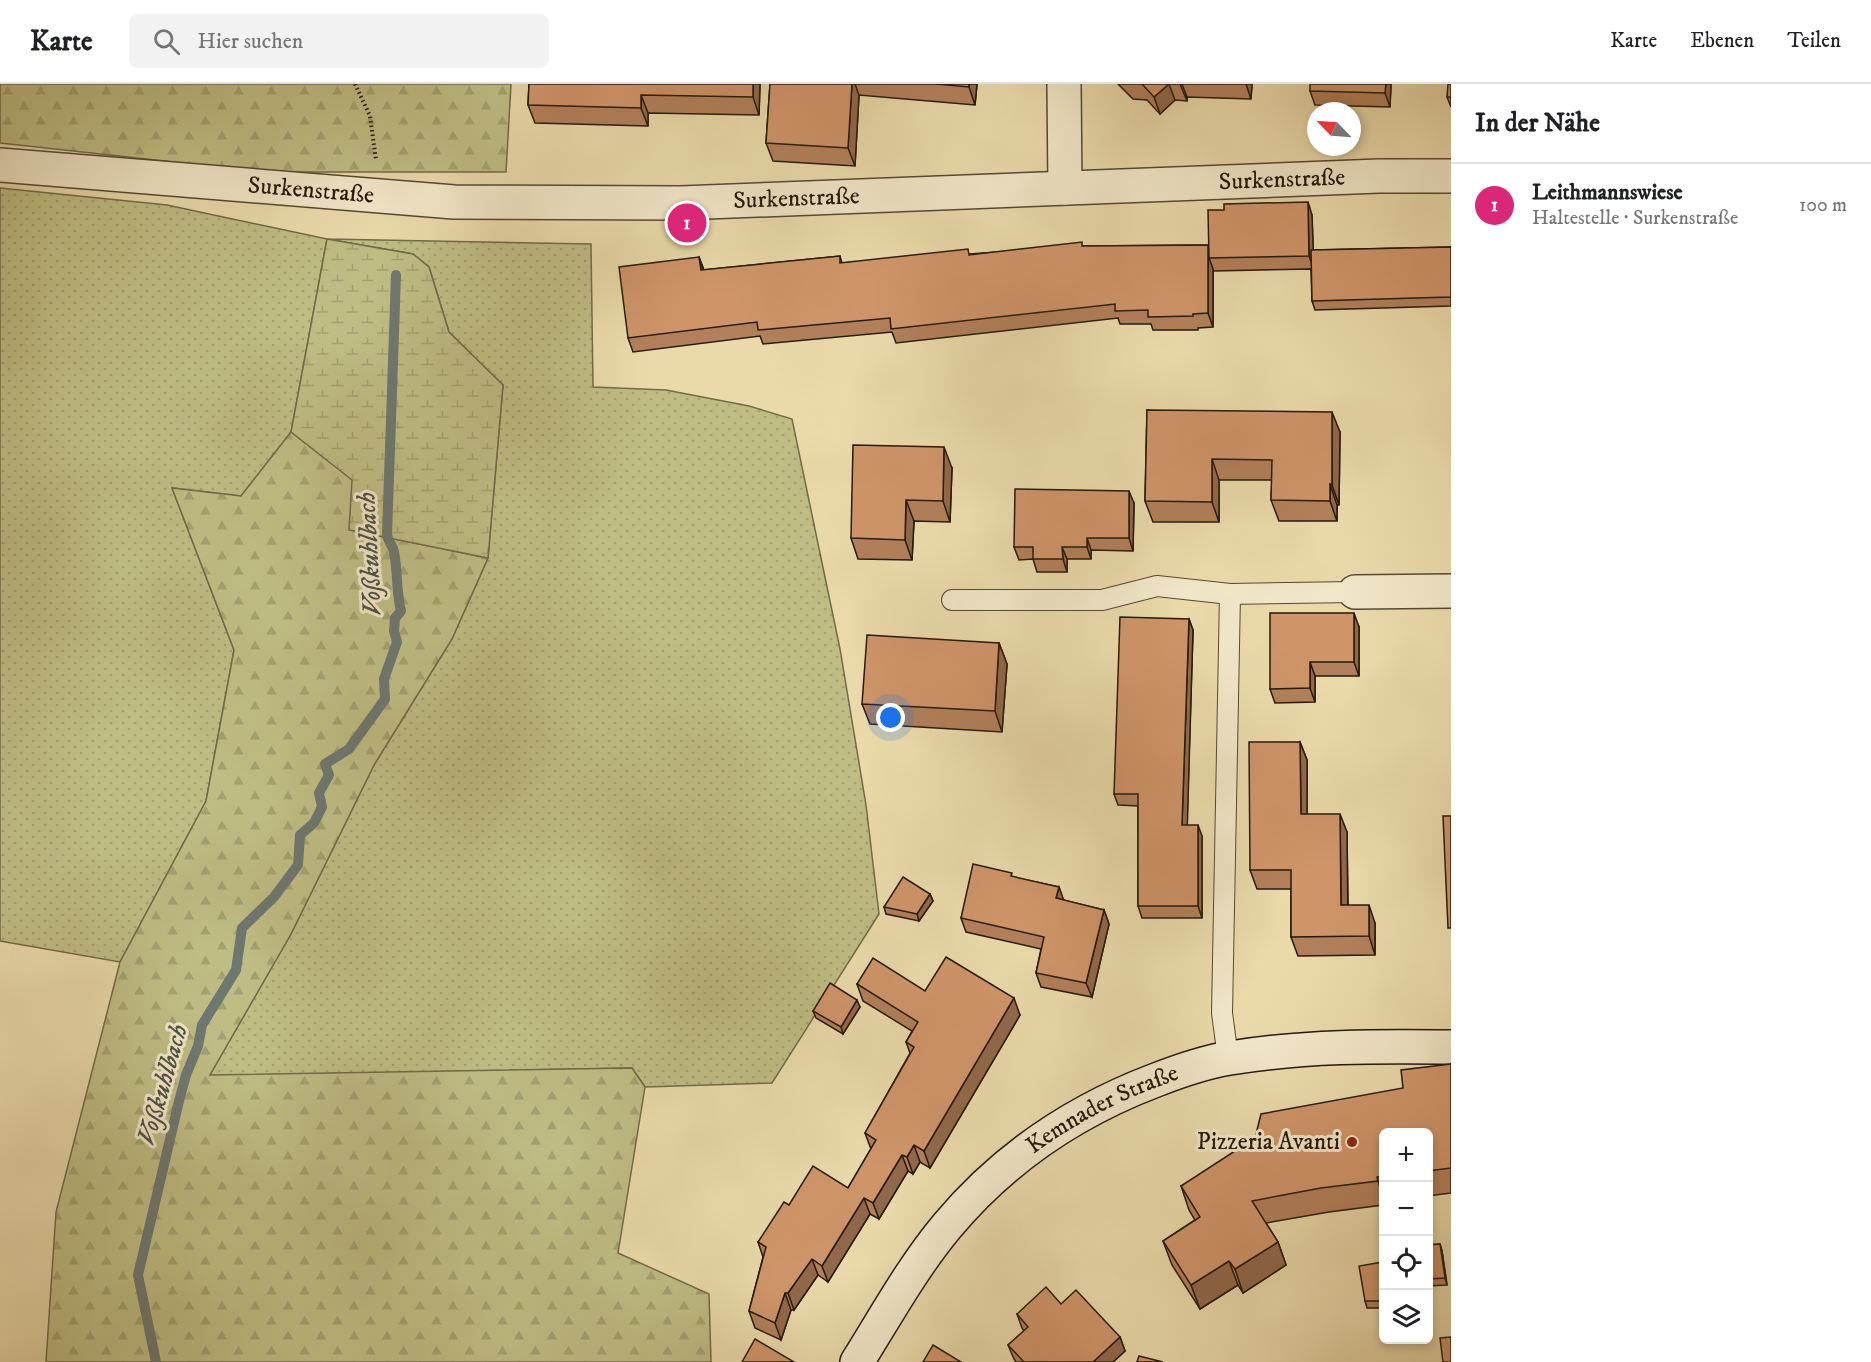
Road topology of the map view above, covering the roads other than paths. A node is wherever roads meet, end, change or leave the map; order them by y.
1 (1064, 84) edge
2 (0, 165) edge
3 (1451, 176) edge
4 (1065, 188) junction
5 (1451, 591) edge
6 (1355, 592) joint
7 (1230, 594) junction
8 (952, 600) dead end
9 (1451, 1047) edge
10 (1228, 1058) junction
11 (857, 1362) edge

1 - 4 street
2 - 4 street, Surkenstraße
3 - 4 street, Surkenstraße
5 - 6 street
6 - 7 lane
7 - 8 lane
7 - 10 lane
9 - 10 street, Kemnader Straße
10 - 11 street, Kemnader Straße

